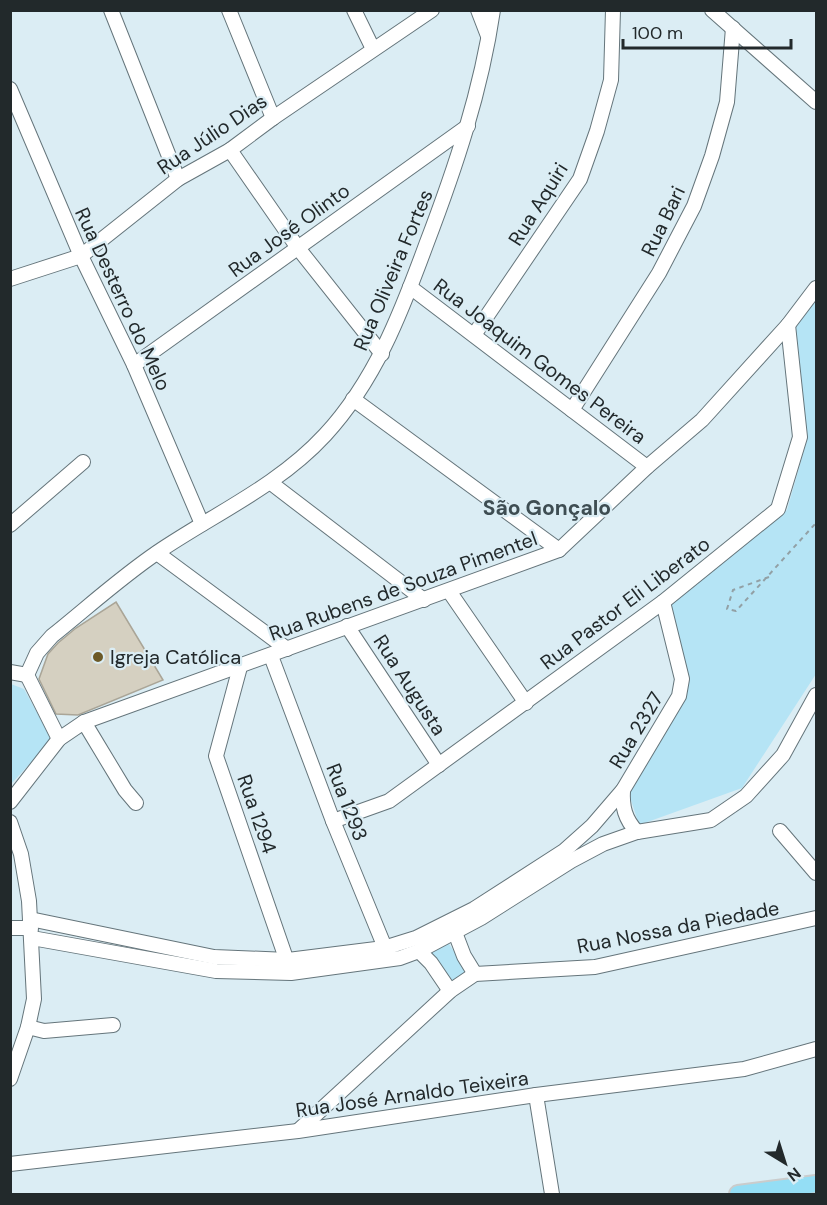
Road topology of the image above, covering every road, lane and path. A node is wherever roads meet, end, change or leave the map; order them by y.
1 (111, 10) edge
2 (229, 10) edge
3 (354, 10) edge
4 (432, 10) edge
5 (478, 10) edge
6 (493, 10) edge
7 (613, 10) edge
8 (712, 10) edge
9 (733, 28) junction
10 (489, 38) junction
11 (373, 49) junction
12 (10, 89) edge
13 (816, 102) edge
14 (273, 118) junction
15 (468, 126) junction
16 (230, 150) junction
17 (178, 178) junction
18 (297, 248) junction
19 (81, 256) junction
20 (10, 279) edge
21 (410, 287) junction
22 (816, 288) edge
23 (788, 325) junction
24 (474, 335) junction
25 (382, 354) junction
26 (134, 366) junction
27 (353, 399) junction
28 (572, 410) junction
29 (83, 462) dead end
30 (647, 466) junction
31 (271, 483) junction
32 (816, 523) edge
33 (202, 524) junction
34 (10, 525) edge
35 (559, 550) junction
36 (157, 553) junction
37 (769, 577) junction
38 (448, 591) junction
39 (424, 600) junction
40 (663, 602) junction
41 (348, 626) junction
42 (287, 649) junction
43 (271, 656) junction
44 (240, 666) junction
45 (10, 672) edge
46 (27, 675) junction
47 (816, 695) edge
48 (526, 703) junction
49 (84, 722) junction
50 (59, 739) junction
51 (439, 765) junction
52 (10, 802) edge
53 (136, 803) dead end
54 (618, 804) junction
55 (333, 821) junction
56 (10, 822) edge
57 (780, 831) dead end
58 (637, 832) junction
59 (816, 873) edge
60 (816, 918) edge
61 (453, 926) junction
62 (10, 928) edge
63 (31, 928) junction
64 (419, 951) junction
65 (387, 954) junction
66 (289, 967) junction
67 (474, 974) junction
68 (450, 991) junction
69 (113, 1025) dead end
70 (28, 1027) junction
71 (816, 1049) edge
72 (10, 1079) edge
73 (536, 1095) junction
74 (298, 1131) junction
75 (10, 1164) edge
76 (816, 1184) edge
77 (552, 1194) edge
78 (738, 1194) edge

1 - 17 street
2 - 14 street
3 - 11 street
4 - 11 street, Rua Júlio Dias
5 - 10 street
6 - 10 street, Rua Oliveira Fortes
7 - 24 street, Rua Aquiri
8 - 9 street
9 - 13 street
9 - 28 street, Rua Bari
10 - 15 street, Rua Oliveira Fortes
11 - 14 street, Rua Júlio Dias
12 - 19 street, Rua Desterro do Melo
14 - 16 street, Rua Júlio Dias
15 - 18 street, Rua José Olinto
15 - 21 street, Rua Oliveira Fortes
16 - 17 street, Rua Júlio Dias
16 - 18 street
17 - 19 street, Rua Júlio Dias
18 - 25 street
18 - 26 street, Rua José Olinto
19 - 20 street, Rua Júlio Dias
19 - 26 street, Rua Desterro do Melo
21 - 24 street, Rua Joaquim Gomes Pereira
21 - 25 street, Rua Oliveira Fortes
22 - 23 street, Rua Rubens de Souza Pimentel
23 - 30 street, Rua Rubens de Souza Pimentel
23 - 40 street, Rua Pastor Eli Liberato
24 - 28 street, Rua Joaquim Gomes Pereira
25 - 27 street, Rua Oliveira Fortes
26 - 33 street, Rua Desterro do Melo
27 - 31 street, Rua Oliveira Fortes
27 - 35 street
28 - 30 street, Rua Joaquim Gomes Pereira
29 - 34 street
30 - 35 street, Rua Rubens de Souza Pimentel
31 - 33 street, Rua Oliveira Fortes
31 - 39 street
32 - 37 path
33 - 36 street, Rua Oliveira Fortes
35 - 38 street, Rua Rubens de Souza Pimentel
36 - 42 street
36 - 46 street, Rua Oliveira Fortes
37 - 37 path
38 - 39 street, Rua Rubens de Souza Pimentel
38 - 48 street
39 - 41 street, Rua Rubens de Souza Pimentel
40 - 48 street, Rua Pastor Eli Liberato
40 - 54 street, Rua 2327
41 - 42 street, Rua Rubens de Souza Pimentel
41 - 51 street, Rua Augusta
42 - 43 street, Rua Rubens de Souza Pimentel
43 - 44 street, Rua Rubens de Souza Pimentel
43 - 55 street, Rua 1293
44 - 49 street, Rua Rubens de Souza Pimentel
44 - 66 street, Rua 1294
45 - 46 street
46 - 50 street
47 - 58 street
48 - 51 street, Rua Pastor Eli Liberato
49 - 50 street, Rua Rubens de Souza Pimentel
49 - 53 street
50 - 52 street, Rua Rubens de Souza Pimentel
51 - 55 street, Rua Pastor Eli Liberato
54 - 58 street, Rua 2327
54 - 61 street
55 - 65 street, Rua 1293
56 - 63 street
57 - 59 street
58 - 61 street
60 - 67 street, Rua Nossa da Piedade
61 - 64 street
61 - 65 street
61 - 67 street
62 - 63 street
63 - 66 street
63 - 66 street
63 - 70 street
64 - 65 street
64 - 68 street
65 - 66 street
67 - 68 street
68 - 74 street
69 - 70 street
70 - 72 street
71 - 73 street, Rua José Arnaldo Teixeira
73 - 74 street, Rua José Arnaldo Teixeira
73 - 77 street
74 - 75 street, Rua José Arnaldo Teixeira
76 - 78 main road

